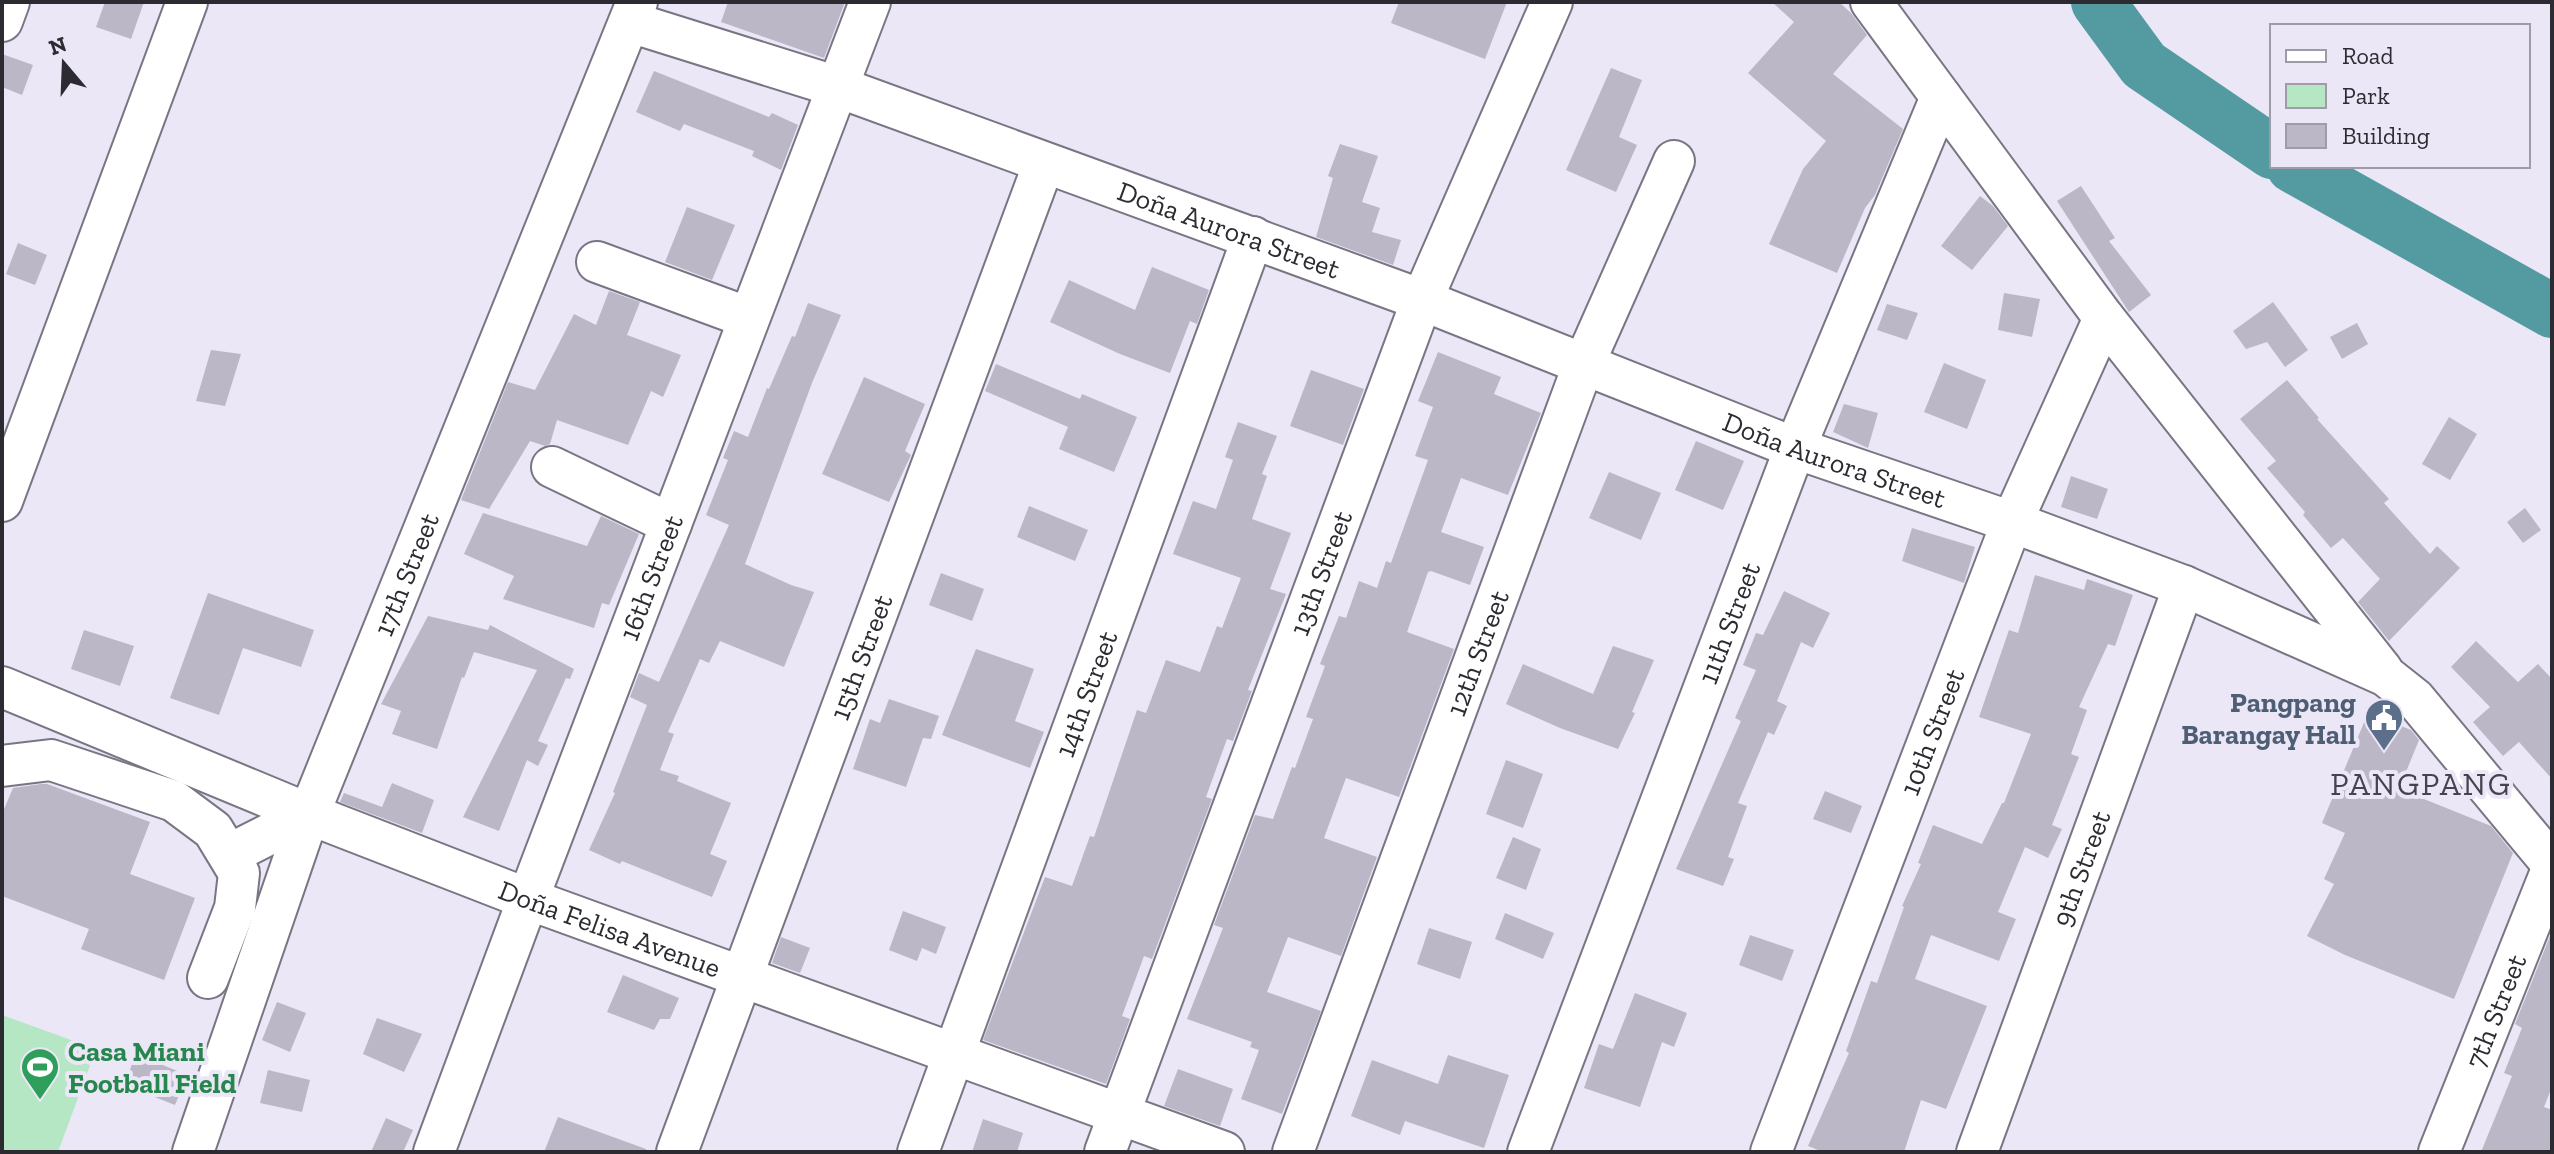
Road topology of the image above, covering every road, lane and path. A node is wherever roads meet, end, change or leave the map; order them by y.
1 (9, 2) edge
2 (187, 2) edge
3 (870, 2) edge
4 (1552, 2) edge
5 (1871, 2) edge
6 (633, 12) edge
7 (2, 21) edge
8 (838, 87) junction
9 (1941, 97) junction
10 (1674, 161) dead end
11 (1044, 163) junction
12 (1253, 237) junction
13 (597, 262) dead end
14 (1422, 300) junction
15 (749, 318) junction
16 (2104, 318) junction
17 (1583, 366) junction
18 (1795, 448) junction
19 (552, 467) dead end
20 (2, 501) edge
21 (2012, 522) junction
22 (671, 524) junction
23 (2184, 586) junction
24 (2386, 676) junction
25 (2, 687) edge
26 (2, 766) edge
27 (309, 814) junction
28 (230, 854) junction
29 (2552, 866) edge
30 (528, 899) junction
31 (742, 976) junction
32 (208, 978) dead end
33 (955, 1055) junction
34 (1118, 1115) junction
35 (193, 1152) edge
36 (434, 1152) edge
37 (677, 1152) edge
38 (918, 1152) edge
39 (1105, 1152) edge
40 (1224, 1152) edge
41 (1293, 1152) edge
42 (1528, 1152) edge
43 (1771, 1152) edge
44 (1977, 1152) edge
45 (2439, 1152) edge

1 - 7 street
2 - 20 street
3 - 8 street, 16th Street
4 - 14 street, 13th Street
5 - 9 street
6 - 8 street, Doña Aurora Street
6 - 27 street, 17th Street
8 - 11 street, Doña Aurora Street
8 - 15 street, 16th Street
9 - 16 street
9 - 18 street, 11th Street
10 - 17 street, 12th Street
11 - 12 street, Doña Aurora Street
11 - 31 street, 15th Street
12 - 14 street, Doña Aurora Street
12 - 33 street, 14th Street
13 - 15 street
14 - 17 street, Doña Aurora Street
14 - 34 street, 13th Street
15 - 22 street, 16th Street
16 - 21 street, 10th Street
16 - 24 street
17 - 18 street, Doña Aurora Street
17 - 41 street, 12th Street
18 - 21 street, Doña Aurora Street
18 - 42 street, 11th Street
19 - 22 street
21 - 23 street, Doña Aurora Street
21 - 43 street, 10th Street
22 - 30 street, 16th Street
23 - 24 street, Doña Aurora Street
23 - 44 street, 9th Street
24 - 29 street, Doña Aurora Street
25 - 27 street, Doña Felisa Avenue
26 - 28 street
27 - 28 street
27 - 30 street, Doña Felisa Avenue
27 - 35 street, 17th Street
28 - 32 street
29 - 45 street, 7th Street
30 - 31 street, Doña Felisa Avenue
30 - 36 street, 16th Street
31 - 33 street, Doña Felisa Avenue
31 - 37 street, 15th Street
33 - 34 street, Doña Felisa Avenue
33 - 38 street, 14th Street
34 - 39 street, 13th Street
34 - 40 street, Doña Felisa Avenue

